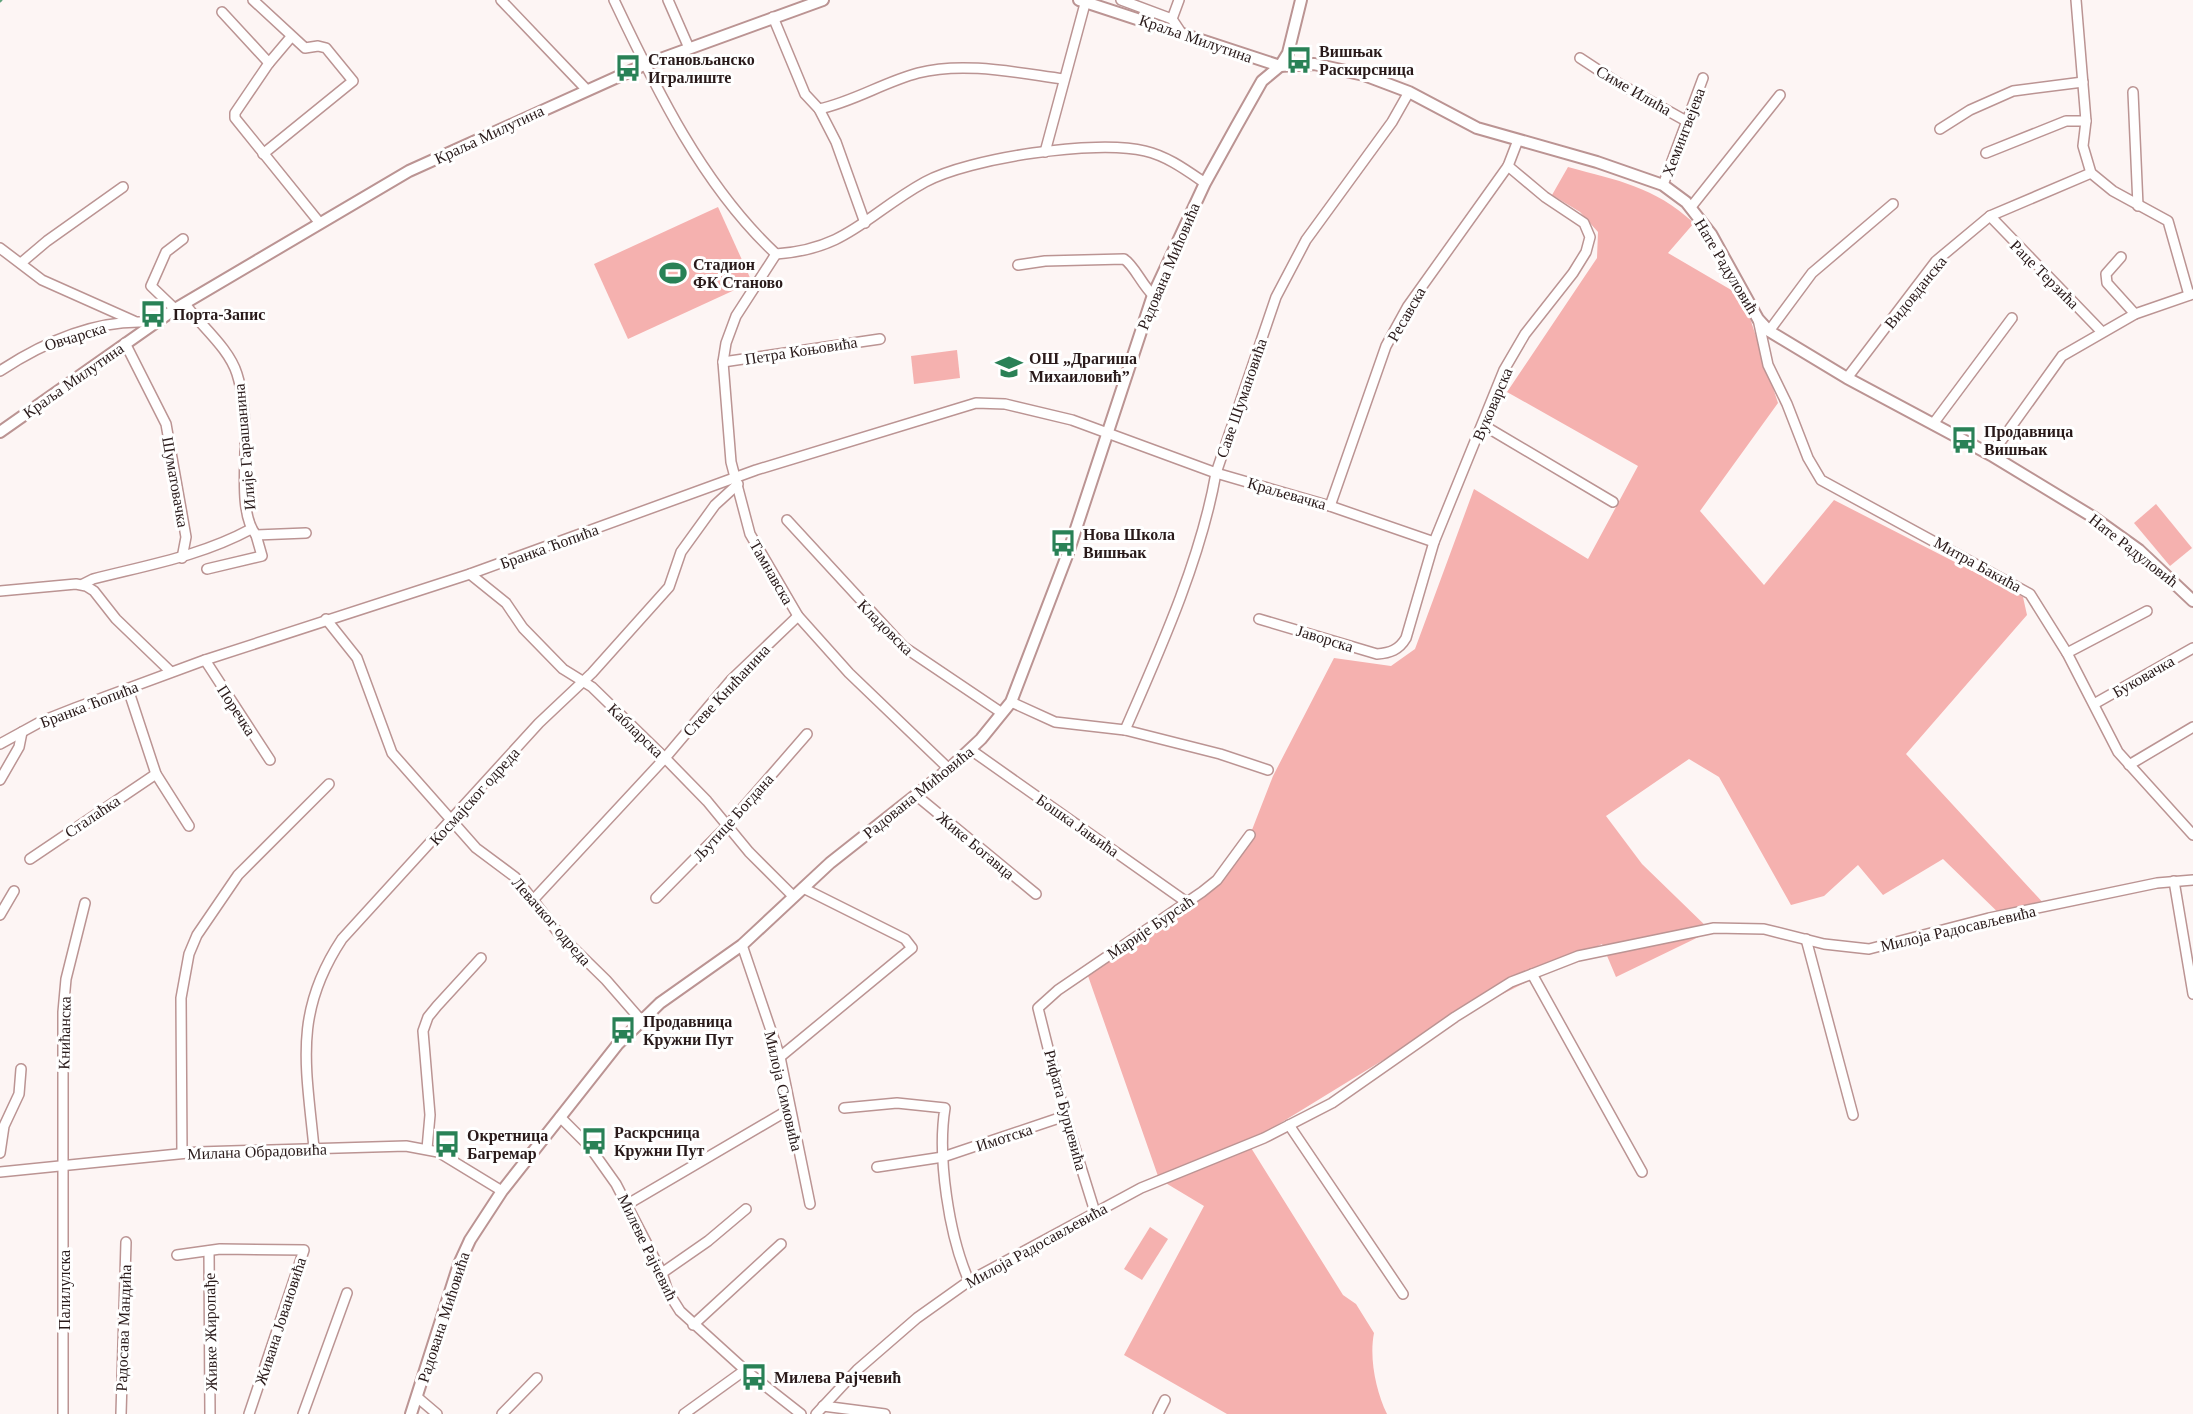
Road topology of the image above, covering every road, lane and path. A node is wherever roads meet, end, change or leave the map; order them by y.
1 (254, 0) edge
2 (501, 0) edge
3 (614, 0) edge
4 (668, 0) edge
5 (823, 0) edge
6 (1121, 0) edge
7 (1179, 0) edge
8 (1300, 0) edge
9 (2076, 0) edge
10 (1084, 1) edge
11 (222, 12) dead end
12 (773, 17) junction
13 (1172, 19) junction
14 (1180, 31) junction
15 (291, 38) junction
16 (689, 48) junction
17 (1580, 58) dead end
18 (269, 63) junction
19 (644, 65) junction
20 (1280, 66) junction
21 (1703, 78) dead end
22 (1064, 79) junction
23 (2083, 82) junction
24 (586, 89) junction
25 (1409, 92) junction
26 (2133, 92) dead end
27 (1780, 95) dead end
28 (819, 109) junction
29 (2086, 121) junction
30 (1688, 122) junction
31 (1940, 129) dead end
32 (1518, 140) junction
33 (1045, 152) junction
34 (1986, 153) dead end
35 (263, 154) junction
36 (1508, 166) junction
37 (2091, 173) junction
38 (1205, 183) junction
39 (1663, 185) junction
40 (123, 187) dead end
41 (1893, 204) dead end
42 (2138, 206) junction
43 (1691, 207) junction
44 (1990, 216) junction
45 (319, 222) junction
46 (864, 223) junction
47 (183, 239) dead end
48 (0, 248) edge
49 (776, 254) junction
50 (2121, 257) dead end
51 (21, 263) junction
52 (1018, 265) dead end
53 (1153, 295) junction
54 (2191, 295) edge
55 (180, 306) junction
56 (2135, 314) junction
57 (2012, 318) dead end
58 (1758, 319) junction
59 (134, 321) junction
60 (156, 323) junction
61 (1769, 331) junction
62 (2101, 331) junction
63 (880, 339) dead end
64 (125, 343) junction
65 (723, 362) junction
66 (0, 371) edge
67 (1847, 378) junction
68 (1933, 424) junction
69 (1483, 425) junction
70 (0, 432) edge
71 (1105, 432) junction
72 (1991, 454) junction
73 (1216, 473) junction
74 (736, 481) junction
75 (1613, 502) dead end
76 (1330, 506) junction
77 (787, 520) dead end
78 (254, 532) junction
79 (306, 533) dead end
80 (1434, 542) junction
81 (182, 558) junction
82 (207, 569) dead end
83 (470, 574) junction
84 (83, 584) junction
85 (0, 591) edge
86 (2193, 601) edge
87 (2147, 611) dead end
88 (798, 616) junction
89 (326, 619) junction
90 (1259, 619) dead end
91 (2193, 648) edge
92 (1392, 652) joint
93 (2067, 652) junction
94 (205, 660) junction
95 (171, 672) junction
96 (583, 681) junction
97 (128, 689) junction
98 (1011, 702) junction
99 (2094, 704) junction
100 (1002, 713) junction
101 (2193, 727) edge
102 (1125, 730) junction
103 (22, 732) junction
104 (807, 734) dead end
105 (0, 744) edge
106 (971, 750) junction
107 (665, 758) junction
108 (270, 760) dead end
109 (2129, 765) junction
110 (949, 769) junction
111 (1268, 770) dead end
112 (156, 774) junction
113 (0, 780) edge
114 (328, 784) dead end
115 (917, 796) junction
116 (452, 821) junction
117 (189, 826) dead end
118 (727, 826) junction
119 (1250, 835) dead end
120 (2193, 835) edge
121 (30, 859) dead end
122 (2193, 879) edge
123 (2174, 881) junction
124 (803, 888) junction
125 (14, 891) dead end
126 (1036, 894) dead end
127 (793, 896) junction
128 (657, 898) dead end
129 (534, 899) junction
130 (1185, 901) junction
131 (85, 903) dead end
132 (0, 915) edge
133 (1806, 939) junction
134 (742, 945) junction
135 (481, 958) dead end
136 (1532, 974) junction
137 (2193, 994) edge
138 (1038, 1008) joint
139 (640, 1019) junction
140 (780, 1057) junction
141 (21, 1069) dead end
142 (844, 1108) dead end
143 (790, 1109) junction
144 (1853, 1115) dead end
145 (1065, 1116) junction
146 (560, 1117) junction
147 (1289, 1125) junction
148 (314, 1148) junction
149 (427, 1149) junction
150 (0, 1153) edge
151 (182, 1153) junction
152 (944, 1157) junction
153 (63, 1166) junction
154 (877, 1167) dead end
155 (0, 1172) edge
156 (1642, 1172) dead end
157 (502, 1191) junction
158 (628, 1204) junction
159 (810, 1204) dead end
160 (746, 1209) dead end
161 (1095, 1212) junction
162 (126, 1242) dead end
163 (781, 1244) dead end
164 (209, 1251) junction
165 (177, 1255) dead end
166 (662, 1273) junction
167 (969, 1281) junction
168 (347, 1293) dead end
169 (1403, 1294) dead end
170 (693, 1325) junction
171 (746, 1370) junction
172 (537, 1378) dead end
173 (417, 1397) junction
174 (1165, 1400) dead end
175 (820, 1410) edge
176 (63, 1414) edge
177 (121, 1414) edge
178 (210, 1414) edge
179 (249, 1414) edge
180 (303, 1414) edge
181 (411, 1414) edge
182 (437, 1414) edge
183 (502, 1414) edge
184 (684, 1414) edge
185 (801, 1414) edge
186 (885, 1414) edge
187 (1158, 1414) edge

1 - 15 street
2 - 24 street
3 - 19 street
4 - 16 street
5 - 12 street, Краља Милутина
6 - 13 street
7 - 13 street
8 - 20 street, Радована Мићовића
9 - 23 street
10 - 14 street, Краља Милутина
10 - 22 street
11 - 18 street
12 - 16 street, Краља Милутина
12 - 28 street
13 - 14 street
14 - 20 street, Краља Милутина
15 - 18 street
15 - 35 street
16 - 19 street, Краља Милутина
17 - 30 street, Симе Илића
18 - 35 street
19 - 24 street, Краља Милутина
19 - 49 street
20 - 25 street, Нате Радуловић
20 - 38 street, Радована Мићовића
21 - 30 street, Хемингвејева
22 - 28 street
22 - 33 street
23 - 29 street
23 - 31 street
24 - 45 street, Краља Милутина
25 - 32 street, Нате Радуловић
25 - 73 street, Саве Шумановића
26 - 42 street
27 - 43 street
28 - 46 street
29 - 34 street
29 - 37 street
30 - 39 street, Хемингвејева
32 - 36 street, Ресавска
32 - 39 street, Нате Радуловић
33 - 38 street
33 - 46 street
35 - 45 street
36 - 69 street, Вуковарска
36 - 76 street, Ресавска
37 - 42 street
37 - 44 street, Видовданска
38 - 53 street, Радована Мићовића
39 - 43 street, Нате Радуловић
40 - 51 street
41 - 61 street
42 - 54 street
43 - 58 street, Нате Радуловић
44 - 62 street, Раце Терзића
44 - 67 street, Видовданска
45 - 55 street, Краља Милутина
46 - 49 street
47 - 55 street
48 - 51 street
49 - 65 street, Тамнавска
50 - 56 street
51 - 59 street
52 - 53 street
53 - 71 street, Радована Мићовића
54 - 56 street
55 - 60 street, Краља Милутина
55 - 78 street, Илије Гарашанина
56 - 62 street
57 - 68 street
58 - 61 street, Нате Радуловић
58 - 93 street, Митра Бакића
59 - 60 street, Овчарска
59 - 66 street, Овчарска
60 - 64 street, Краља Милутина
61 - 67 street, Нате Радуловић
62 - 72 street
63 - 65 street, Петра Коњовића
64 - 70 street, Краља Милутина
64 - 81 street, Шуматовачка
65 - 74 street, Тамнавска
67 - 68 street, Нате Радуловић
68 - 72 street, Нате Радуловић
69 - 75 street
69 - 80 street, Вуковарска
71 - 73 street, Краљевачка
71 - 74 street, Бранка Ћопића
71 - 98 street, Радована Мићовића
72 - 86 street, Нате Радуловић
73 - 76 street, Краљевачка
73 - 102 street, Саве Шумановића
74 - 83 street, Бранка Ћопића
74 - 88 street, Тамнавска
74 - 96 street, Космајског одреда
76 - 80 street, Краљевачка
77 - 100 street, Кладовска
78 - 79 street
78 - 81 street
78 - 82 street, Илије Гарашанина
80 - 92 street, Вуковарска
81 - 84 street
83 - 89 street, Бранка Ћопића
83 - 96 street, Кабларска
84 - 85 street
84 - 95 street
87 - 93 street
88 - 107 street, Стеве Книћанина
88 - 110 street, Тамнавска
89 - 94 street, Бранка Ћопића
89 - 116 street, Левачког одреда
90 - 92 street, Јаворска
91 - 99 street, Буковачка
93 - 99 street, Митра Бакића
94 - 95 street, Бранка Ћопића
94 - 108 street, Поречка
95 - 97 street, Бранка Ћопића
96 - 107 street, Кабларска
96 - 116 street, Космајског одреда
97 - 103 street, Бранка Ћопића
97 - 112 street
98 - 100 street, Радована Мићовића
98 - 102 street
99 - 109 street, Митра Бакића
100 - 106 street, Радована Мићовића
101 - 109 street
102 - 111 street
103 - 105 street, Бранка Ћопића
103 - 113 street
104 - 118 street, Љутице Богдана
106 - 110 street, Радована Мићовића
106 - 130 street, Бошка Јањића
107 - 118 street, Кабларска
107 - 129 street, Стеве Книћанина
109 - 120 street, Митра Бакића
110 - 115 street, Радована Мићовића
112 - 117 street
112 - 121 street, Сталаћка
114 - 151 street
115 - 124 street, Радована Мићовића
115 - 126 street, Жике Богавца
116 - 129 street, Левачког одреда
116 - 148 street, Космајског одреда
118 - 127 street, Кабларска
118 - 128 street, Љутице Богдана
119 - 130 street, Марије Бурсаћ
122 - 123 street, Милоја Радосављевића
123 - 133 street, Милоја Радосављевића
123 - 137 street
124 - 127 street, Радована Мићовића
124 - 140 street
125 - 132 street
127 - 134 street, Радована Мићовића
129 - 139 street, Левачког одреда
130 - 138 street, Марије Бурсаћ
131 - 153 street, Книћанска
133 - 136 street, Милоја Радосављевића
133 - 144 street
134 - 139 street, Радована Мићовића
134 - 140 street, Милоја Симовића
135 - 149 street
136 - 147 street, Милоја Радосављевића
136 - 156 street
138 - 145 street, Рифата Бурџевића
139 - 146 street, Радована Мићовића
140 - 143 street, Милоја Симовића
141 - 150 street
142 - 152 street
143 - 158 street
143 - 159 street, Милоја Симовића
145 - 152 street, Имотска
145 - 161 street, Рифата Бурџевића
146 - 157 street, Радована Мићовића
146 - 158 street, Милеве Рајчевић
147 - 161 street, Милоја Радосављевића
147 - 169 street
148 - 149 street, Милана Обрадовића
148 - 151 street, Милана Обрадовића
149 - 157 street, Милана Обрадовића
151 - 153 street, Милана Обрадовића
152 - 154 street
152 - 167 street
153 - 155 street, Милана Обрадовића
153 - 176 street, Палилулска
157 - 173 street, Радована Мићовића
158 - 166 street, Милеве Рајчевић
160 - 166 street
161 - 167 street, Милоја Радосављевића
162 - 177 street, Радосава Мандића
163 - 170 street
164 - 165 street
164 - 178 street, Живке Жиропађе
164 - 179 street, Живана Јовановића
166 - 170 street, Милеве Рајчевић
167 - 175 street, Милоја Радосављевића
168 - 180 street
170 - 171 street, Милеве Рајчевић
171 - 184 street
171 - 185 street, Милеве Рајчевић
172 - 183 street
173 - 181 street, Радована Мићовића
173 - 182 street
174 - 187 street
175 - 186 street

